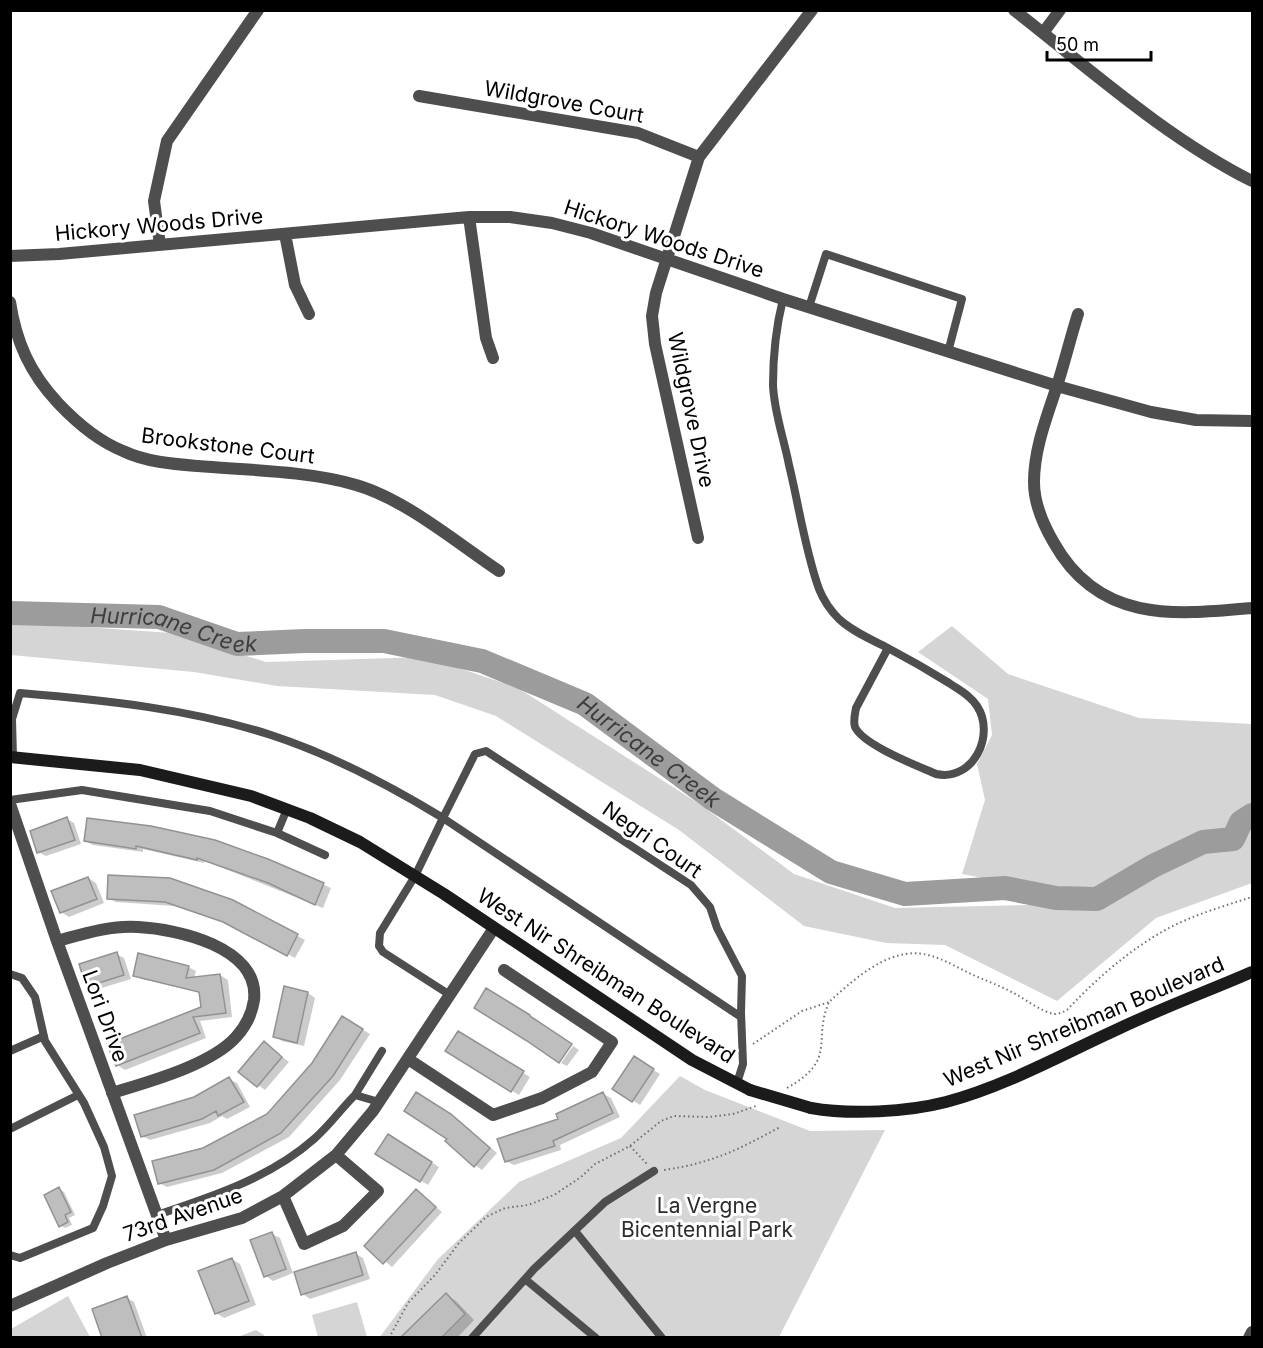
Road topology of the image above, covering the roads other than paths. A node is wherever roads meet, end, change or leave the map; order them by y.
1 (258, 10) edge
2 (812, 10) edge
3 (1014, 10) edge
4 (1060, 10) edge
5 (1043, 33) junction
6 (419, 96) dead end
7 (699, 157) junction
8 (1252, 181) edge
9 (468, 217) junction
10 (285, 234) junction
11 (160, 245) junction
12 (10, 256) edge
13 (666, 258) junction
14 (783, 299) junction
15 (10, 302) edge
16 (809, 308) junction
17 (309, 314) dead end
18 (1078, 314) dead end
19 (948, 352) junction
20 (493, 358) dead end
21 (1057, 386) junction
22 (1252, 421) edge
23 (698, 538) dead end
24 (499, 572) dead end
25 (1252, 608) edge
26 (888, 648) junction
27 (12, 757) edge
28 (10, 802) edge
29 (287, 810) junction
30 (443, 818) junction
31 (277, 833) junction
32 (326, 855) dead end
33 (415, 876) junction
34 (494, 928) junction
35 (57, 941) junction
36 (504, 970) dead end
37 (1252, 972) edge
38 (10, 974) edge
39 (450, 995) junction
40 (741, 1017) junction
41 (44, 1036) junction
42 (10, 1051) edge
43 (382, 1051) dead end
44 (408, 1059) junction
45 (737, 1083) junction
46 (112, 1093) junction
47 (78, 1095) junction
48 (354, 1095) junction
49 (379, 1102) junction
50 (10, 1129) edge
51 (336, 1155) junction
52 (654, 1171) road end
53 (283, 1196) junction
54 (157, 1215) junction
55 (574, 1231) junction
56 (166, 1240) junction
57 (10, 1255) edge
58 (525, 1279) junction
59 (10, 1306) edge
60 (1252, 1332) edge
61 (472, 1338) edge
62 (596, 1338) edge
63 (662, 1338) edge
64 (1250, 1338) edge

1 - 11 street
2 - 7 street, Wildgrove Drive
3 - 5 street
4 - 5 street
5 - 8 street
6 - 7 street, Wildgrove Court
7 - 13 street, Wildgrove Drive
9 - 10 street, Hickory Woods Drive
9 - 13 street, Hickory Woods Drive
9 - 20 street
10 - 11 street, Hickory Woods Drive
10 - 17 street
11 - 12 street, Hickory Woods Drive
13 - 14 street, Hickory Woods Drive
13 - 23 street, Wildgrove Drive
14 - 16 street, Hickory Woods Drive
14 - 26 lane
15 - 24 street, Brookstone Court
16 - 19 street, Hickory Woods Drive
16 - 19 lane
18 - 21 street
19 - 21 street, Hickory Woods Drive
21 - 22 street, Hickory Woods Drive
21 - 25 street
26 - 26 lane
27 - 29 main road, West Nir Shreibman Boulevard
27 - 30 lane
28 - 31 lane
28 - 35 street, Lori Drive
29 - 31 lane
29 - 33 main road, West Nir Shreibman Boulevard
30 - 33 lane, Negri Court
30 - 40 lane
30 - 40 lane, Negri Court
31 - 32 lane
33 - 34 main road, West Nir Shreibman Boulevard
33 - 39 lane, Negri Court
34 - 39 street, 73rd Avenue
34 - 45 main road, West Nir Shreibman Boulevard
35 - 46 street, Lori Drive
35 - 46 street
36 - 44 street
37 - 45 main road, West Nir Shreibman Boulevard, bridge
38 - 41 lane
39 - 44 street, 73rd Avenue
40 - 45 lane, Negri Court
41 - 42 lane
41 - 47 lane
43 - 48 lane
44 - 49 street, 73rd Avenue
46 - 54 street, Lori Drive
47 - 50 lane
47 - 57 lane
48 - 49 lane
48 - 54 lane
49 - 51 street, 73rd Avenue
51 - 53 street, 73rd Avenue
51 - 53 street
52 - 55 lane
53 - 56 street, 73rd Avenue
54 - 56 street, Lori Drive
55 - 58 lane
55 - 63 lane
56 - 59 street, 73rd Avenue
58 - 61 lane
58 - 62 lane
60 - 64 street

